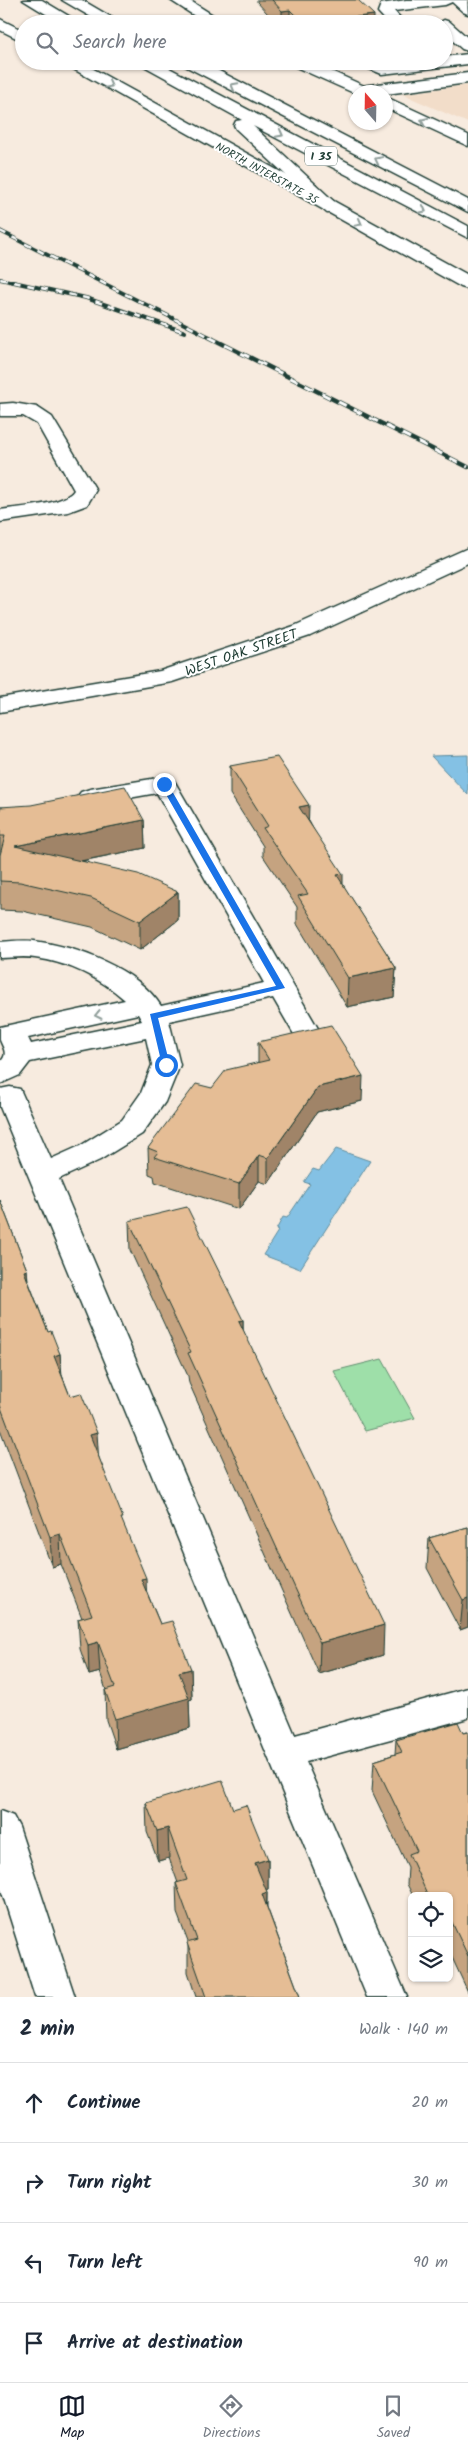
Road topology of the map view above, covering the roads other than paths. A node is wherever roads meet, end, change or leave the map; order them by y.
1 (31, 0) edge
2 (70, 0) edge
3 (178, 0) edge
4 (444, 0) edge
5 (458, 0) edge
6 (420, 3) junction
7 (468, 9) edge
8 (58, 15) edge
9 (99, 15) edge
10 (204, 15) edge
11 (389, 15) edge
12 (434, 15) edge
13 (0, 24) edge
14 (15, 32) edge
15 (453, 32) edge
16 (468, 46) edge
17 (468, 59) edge
18 (453, 61) edge
19 (83, 70) edge
20 (160, 70) edge
21 (204, 70) edge
22 (315, 70) edge
23 (451, 70) edge
24 (175, 78) junction
25 (463, 78) edge
26 (348, 85) edge
27 (393, 88) edge
28 (393, 105) edge
29 (468, 141) edge
30 (468, 207) edge
31 (333, 209) junction
32 (468, 233) edge
33 (468, 283) edge
34 (0, 410) edge
35 (0, 516) edge
36 (468, 555) edge
37 (0, 705) edge
38 (69, 800) edge
39 (0, 950) edge
40 (281, 988) junction
41 (152, 1016) junction
42 (308, 1037) edge
43 (9, 1040) edge
44 (5, 1085) edge
45 (42, 1175) junction
46 (468, 1703) edge
47 (284, 1753) junction
48 (0, 1827) edge
49 (54, 1997) edge
50 (387, 1997) edge

1 - 8 main road
2 - 9 main road
3 - 10 main road
4 - 6 main road
5 - 7 main road
6 - 11 main road
6 - 12 main road
13 - 14 main road
15 - 16 main road
17 - 18 main road
19 -> 31 main road, NORTH INTERSTATE 35
20 - 24 main road, I 35
30 -> 21 main road
22 - 26 main road
23 - 25 main road
24 - 31 main road
24 -> 32 main road, I 35
25 - 27 main road
29 -> 28 main road
31 -> 33 main road, NORTH INTERSTATE 35
34 - 35 main road
36 - 37 main road, WEST OAK STREET
38 - 40 main road
39 - 41 main road
40 - 41 main road
40 - 42 main road
41 - 43 main road
41 - 45 main road
43 - 44 main road
44 - 45 main road
45 - 47 main road
46 - 47 main road
47 - 50 main road
48 - 49 main road

